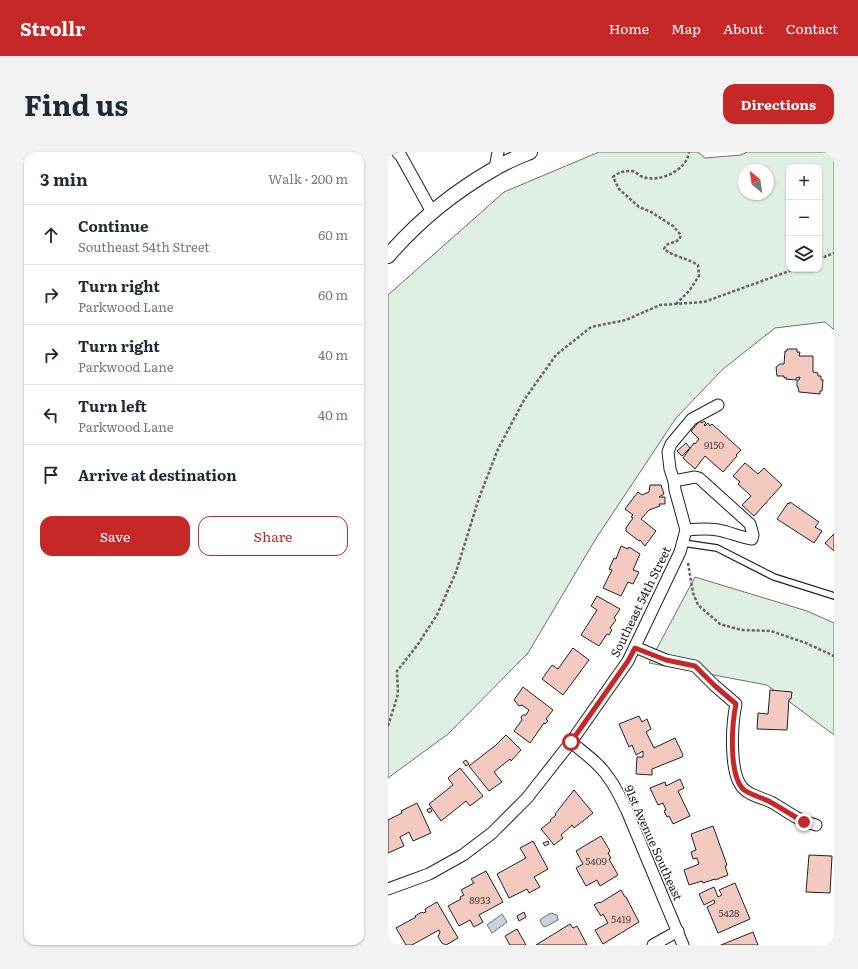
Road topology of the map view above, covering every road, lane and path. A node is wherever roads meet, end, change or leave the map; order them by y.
1 (397, 152) edge
2 (498, 152) edge
3 (530, 152) edge
4 (689, 152) edge
5 (495, 168) junction
6 (432, 212) junction
7 (834, 254) edge
8 (388, 256) edge
9 (822, 258) edge
10 (786, 272) edge
11 (676, 305) junction
12 (718, 405) dead end
13 (674, 481) junction
14 (686, 530) junction
15 (682, 548) junction
16 (834, 596) edge
17 (635, 648) junction
18 (834, 656) edge
19 (388, 726) edge
20 (571, 742) junction
21 (816, 826) dead end
22 (388, 889) edge
23 (678, 930) junction
24 (653, 945) edge
25 (684, 945) edge

1 - 6 street
2 - 5 street
3 - 5 street
4 - 11 path
5 - 6 street
6 - 8 street
7 - 9 path
10 - 11 path
11 - 19 path
12 - 13 street, Southeast 54th Street
13 - 14 street, Southeast 54th Street
13 - 14 street
14 - 15 street, Southeast 54th Street
15 - 16 lane
15 - 17 street, Southeast 54th Street
15 - 18 path
17 - 20 street, Southeast 54th Street
17 - 21 street
20 - 22 street, Southeast 54th Street
20 - 23 street, 91st Avenue Southeast
23 - 24 street
23 - 25 street, 91st Avenue Southeast

